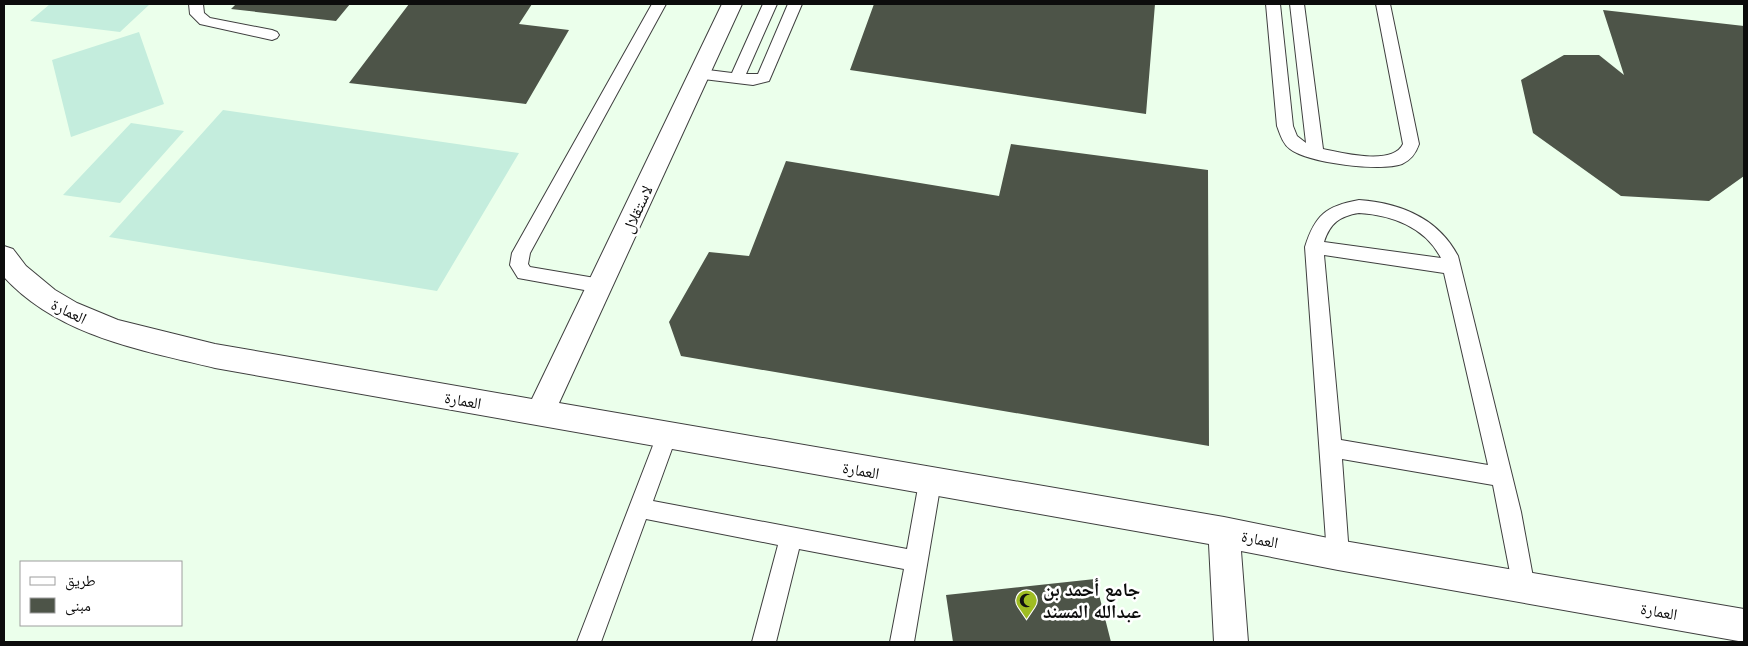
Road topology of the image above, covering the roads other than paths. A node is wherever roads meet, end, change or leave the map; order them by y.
1 (196, 4) edge
2 (660, 4) edge
3 (732, 4) edge
4 (770, 4) edge
5 (794, 4) edge
6 (1273, 4) edge
7 (1297, 4) edge
8 (1383, 4) edge
9 (272, 35) dead end
10 (700, 74) junction
11 (737, 78) junction
12 (1315, 152) junction
13 (1314, 247) junction
14 (4, 256) edge
15 (1452, 267) junction
16 (601, 286) junction
17 (540, 413) junction
18 (667, 435) junction
19 (1331, 448) junction
20 (1502, 476) junction
21 (930, 482) junction
22 (639, 508) junction
23 (1224, 532) junction
24 (791, 538) junction
25 (1338, 555) junction
26 (916, 561) junction
27 (1524, 588) junction
28 (1744, 626) edge
29 (589, 642) edge
30 (764, 642) edge
31 (902, 642) edge
32 (1231, 642) edge

1 - 9 lane
2 - 16 lane
3 - 10 street, لاستقلال
4 - 11 lane
5 - 11 lane
6 - 12 lane
7 - 12 lane
8 - 12 lane
10 - 11 lane
10 - 16 street, لاستقلال
13 - 15 lane
13 - 15 lane
13 - 19 lane
14 - 17 street, العمارة
15 - 20 lane
16 - 17 street, لاستقلال
17 - 18 street, العمارة
18 - 21 street, العمارة
18 - 22 lane
19 - 20 lane
19 - 25 lane
20 - 27 lane
21 - 23 street, العمارة
21 - 26 lane
22 - 24 lane
22 - 29 lane
23 - 25 street, العمارة
23 - 32 street
24 - 26 lane
24 - 30 lane
25 - 27 street, العمارة
26 - 31 lane
27 - 28 street, العمارة

